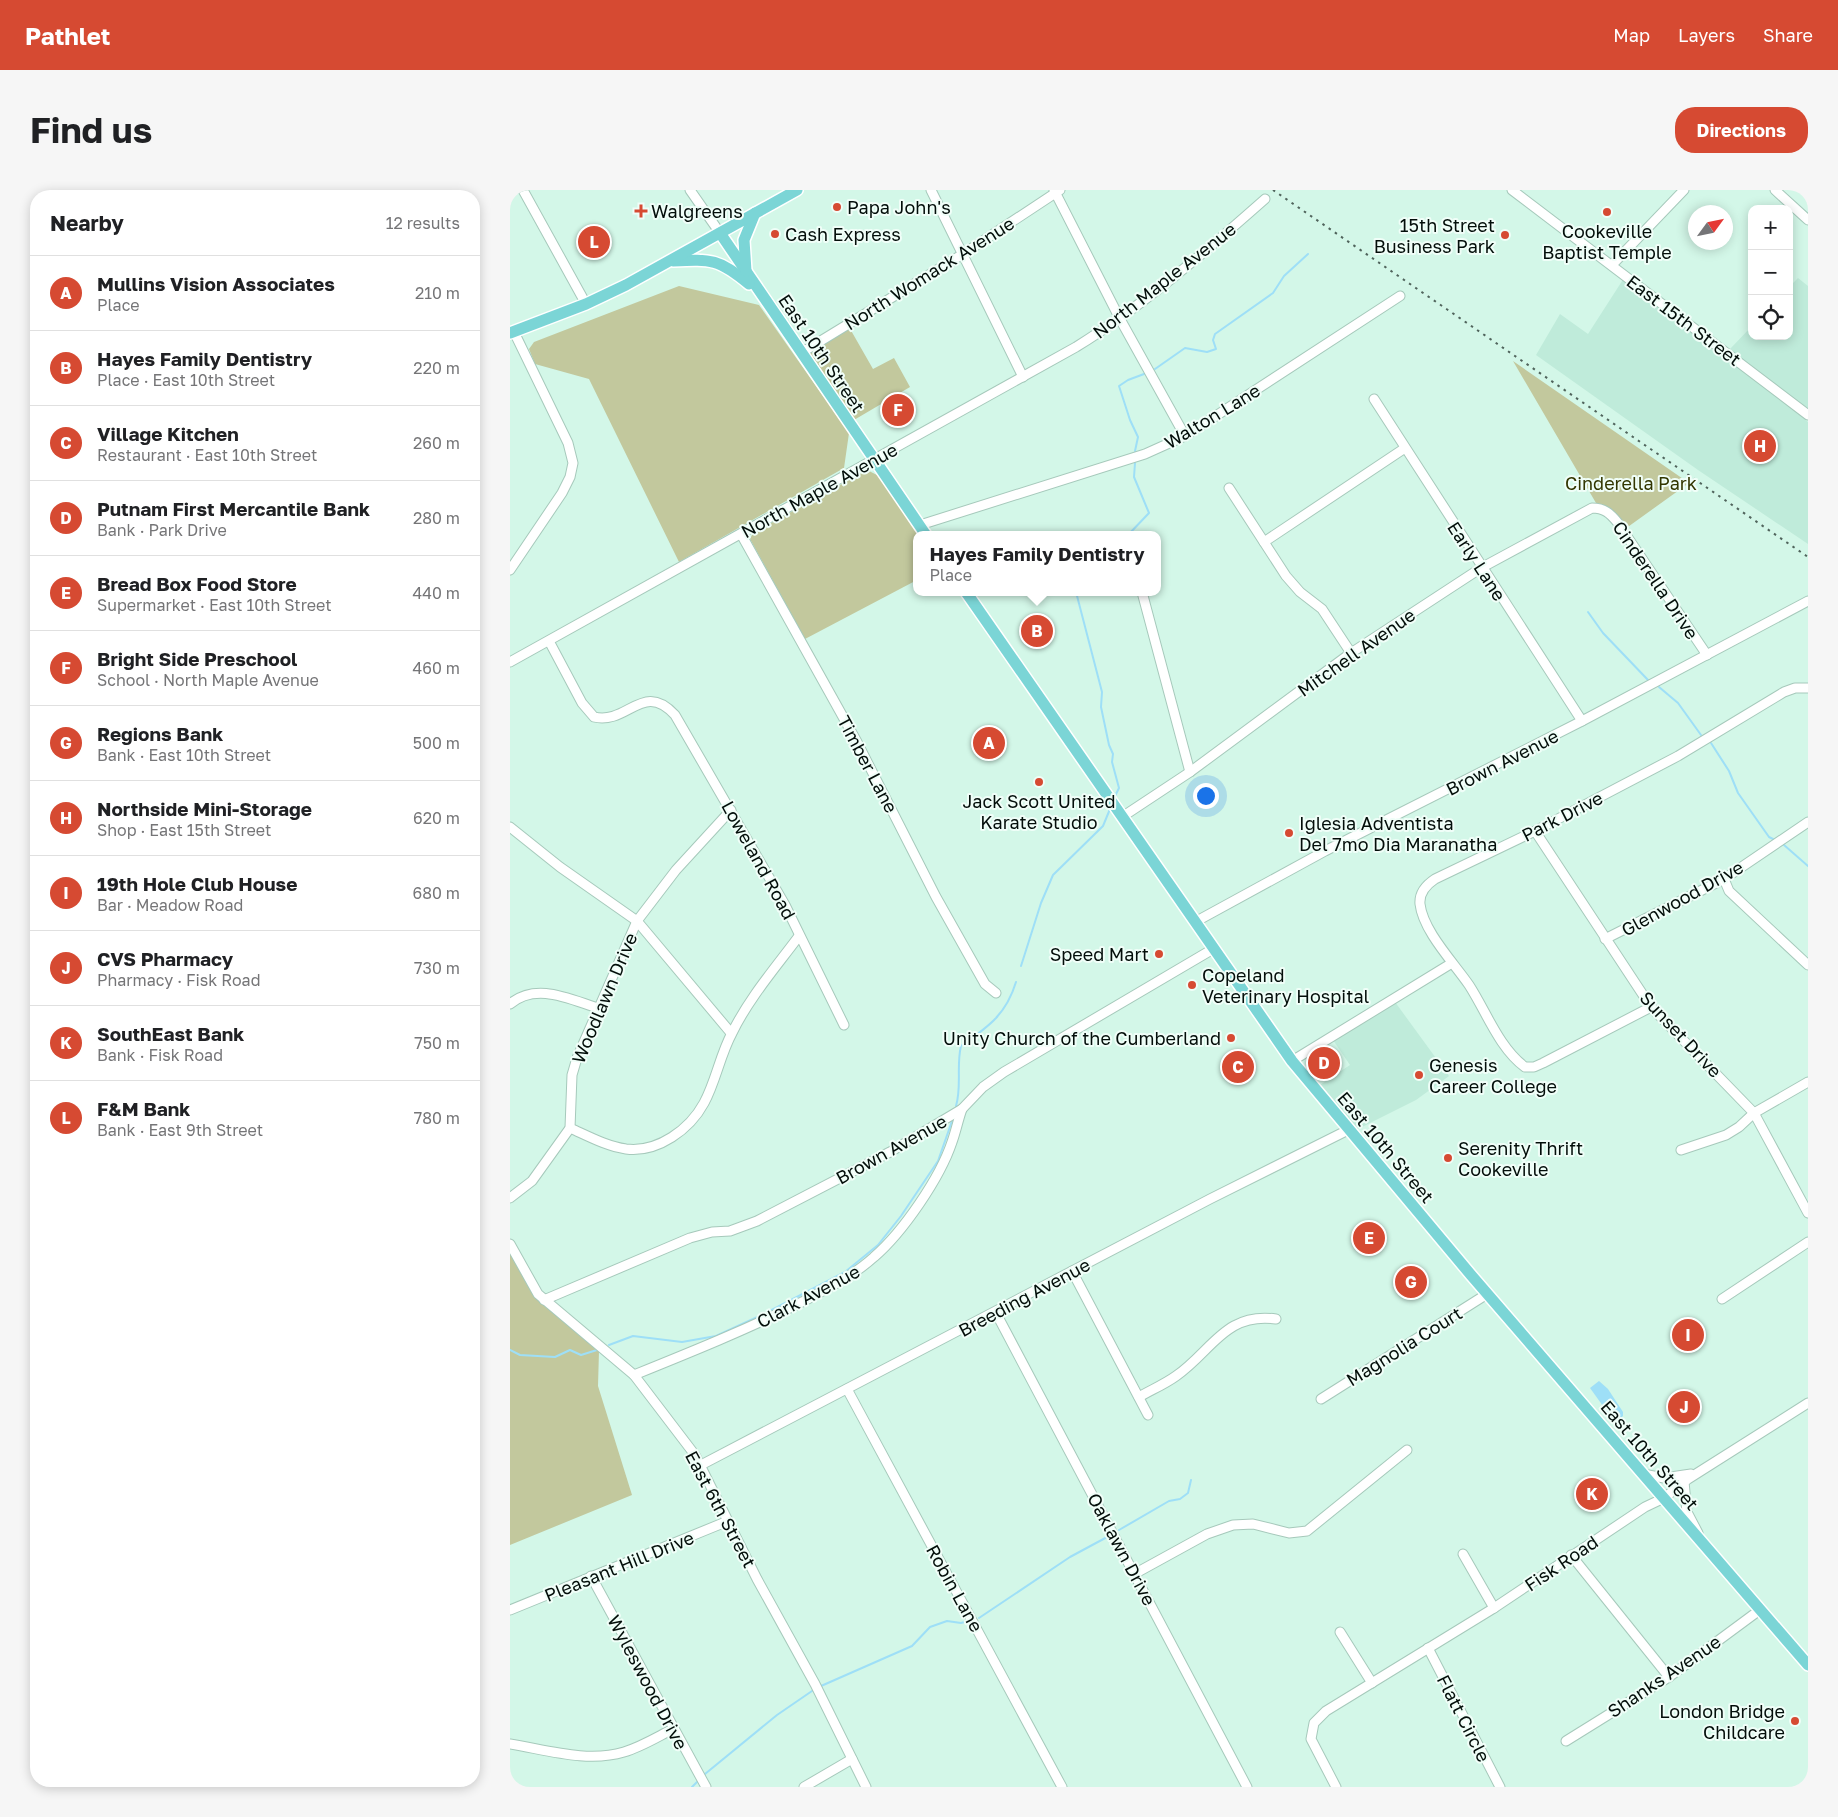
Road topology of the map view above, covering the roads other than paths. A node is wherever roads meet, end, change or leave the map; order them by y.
1 (523, 190) edge
2 (690, 190) edge
3 (797, 190) edge
4 (931, 190) edge
5 (1512, 190) edge
6 (1684, 190) edge
7 (1775, 190) edge
8 (1057, 191) edge
9 (1264, 199) dead end
10 (755, 213) junction
11 (1808, 220) edge
12 (720, 234) junction
13 (963, 254) junction
14 (669, 261) junction
15 (1612, 265) junction
16 (746, 273) junction
17 (760, 293) junction
18 (1400, 296) dead end
19 (586, 304) junction
20 (1120, 318) junction
21 (512, 333) edge
22 (801, 353) junction
23 (1023, 377) junction
24 (1374, 399) dead end
25 (1808, 415) edge
26 (1186, 436) junction
27 (1405, 448) junction
28 (873, 459) junction
29 (1229, 488) dead end
30 (1601, 508) joint
31 (923, 530) edge
32 (741, 534) junction
33 (1264, 542) junction
34 (1481, 568) junction
35 (510, 570) edge
36 (969, 596) edge
37 (1143, 596) edge
38 (1808, 601) edge
39 (549, 641) junction
40 (1351, 653) junction
41 (1706, 655) junction
42 (510, 662) edge
43 (1808, 688) edge
44 (1582, 721) junction
45 (1190, 772) junction
46 (731, 810) junction
47 (1122, 816) junction
48 (1808, 822) edge
49 (510, 827) edge
50 (1535, 831) junction
51 (1724, 879) junction
52 (637, 922) junction
53 (1195, 922) junction
54 (799, 936) junction
55 (1605, 939) junction
56 (1213, 948) junction
57 (1452, 963) junction
58 (1808, 965) edge
59 (996, 993) dead end
60 (510, 1004) edge
61 (1651, 1006) junction
62 (598, 1008) junction
63 (844, 1025) dead end
64 (731, 1033) junction
65 (1292, 1060) junction
66 (1808, 1082) edge
67 (962, 1109) junction
68 (1754, 1113) junction
69 (570, 1128) junction
70 (1348, 1130) junction
71 (1680, 1150) dead end
72 (510, 1198) edge
73 (1808, 1213) edge
74 (1808, 1242) edge
75 (510, 1244) edge
76 (1072, 1271) junction
77 (1487, 1294) junction
78 (1722, 1299) dead end
79 (544, 1300) junction
80 (996, 1313) junction
81 (1276, 1319) dead end
82 (634, 1375) junction
83 (847, 1389) junction
84 (1139, 1397) junction
85 (1321, 1399) dead end
86 (1808, 1403) edge
87 (1148, 1415) dead end
88 (1407, 1450) dead end
89 (701, 1465) junction
90 (1703, 1470) junction
91 (1643, 1474) junction
92 (1684, 1482) junction
93 (1664, 1498) junction
94 (728, 1521) junction
95 (1704, 1544) junction
96 (1463, 1554) dead end
97 (1571, 1555) junction
98 (1136, 1573) junction
99 (591, 1576) junction
100 (1494, 1608) junction
101 (1761, 1609) junction
102 (510, 1610) edge
103 (1340, 1632) dead end
104 (1428, 1648) junction
105 (1808, 1665) edge
106 (1670, 1677) junction
107 (1372, 1683) junction
108 (673, 1729) junction
109 (1566, 1741) dead end
110 (510, 1744) edge
111 (852, 1759) junction
112 (706, 1787) edge
113 (804, 1787) edge
114 (866, 1787) edge
115 (1062, 1787) edge
116 (1247, 1787) edge
117 (1336, 1787) edge
118 (1500, 1787) edge

1 - 19 street
2 - 12 street, East 10th Street
3 - 10 main road
4 - 13 street
5 - 15 street, East 15th Street
6 - 15 street
7 - 11 street
8 - 13 street, North Womack Avenue
8 - 20 street
9 - 20 street, North Maple Avenue
10 - 12 main road
10 - 16 main road
12 - 14 main road
12 - 16 main road, East 10th Street
13 - 22 street, North Womack Avenue
13 - 23 street
14 - 17 main road
14 - 19 main road
15 - 25 street, East 15th Street
16 - 17 main road, East 10th Street
17 - 22 main road, East 10th Street
18 - 26 street, Walton Lane
19 - 21 main road
20 - 23 street, North Maple Avenue
20 - 26 street
21 - 35 street
22 - 28 main road, East 10th Street
23 - 28 street, North Maple Avenue
24 - 27 street, Early Lane
26 - 31 street, Walton Lane
27 - 33 street
27 - 34 street, Early Lane
28 - 31 main road, East 10th Street
28 - 32 street, North Maple Avenue
29 - 33 street
30 - 34 street, Mitchell Avenue
30 - 41 street, Cinderella Drive
32 - 39 street, North Maple Avenue
32 - 59 street, Timber Lane
33 - 40 street
34 - 40 street, Mitchell Avenue
34 - 44 street, Early Lane
36 - 47 main road, East 10th Street
37 - 45 street
38 - 41 street, Brown Avenue
39 - 42 street, North Maple Avenue
39 - 46 street, Loweland Road
40 - 45 street, Mitchell Avenue
41 - 44 street, Brown Avenue
43 - 50 street, Park Drive
44 - 53 street, Brown Avenue
45 - 47 street, Mitchell Avenue
46 - 52 street, Woodlawn Drive
46 - 54 street, Loweland Road
47 - 53 main road, East 10th Street
48 - 51 street, Glenwood Drive
49 - 52 street
50 - 55 street, Sunset Drive
50 - 57 street, Park Drive
51 - 55 street, Glenwood Drive
51 - 58 street
52 - 62 street, Woodlawn Drive
52 - 64 street
53 - 56 main road, East 10th Street
54 - 63 street
54 - 64 street, Loweland Road
55 - 61 street, Sunset Drive
56 - 65 main road, East 10th Street
56 - 67 street, Brown Avenue
57 - 61 street
57 - 65 street
60 - 62 street
61 - 68 street, Sunset Drive
62 - 69 street, Woodlawn Drive
64 - 69 street, Loweland Road
65 - 70 main road, East 10th Street
66 - 68 street
67 - 79 street, Brown Avenue
67 - 82 street, Clark Avenue
68 - 71 street
68 - 73 street, Sunset Drive
69 - 72 street
70 - 76 street, Breeding Avenue
70 - 77 main road, East 10th Street
74 - 78 street
75 - 79 street, East 6th Street
76 - 80 street, Breeding Avenue
76 - 84 street
77 - 85 street, Magnolia Court
77 - 91 main road, East 10th Street
79 - 82 street, East 6th Street
80 - 83 street, Breeding Avenue
80 - 98 street, Oaklawn Drive
81 - 84 street
82 - 89 street, East 6th Street
83 - 89 street, Breeding Avenue
83 - 115 street, Robin Lane
84 - 87 street
86 - 90 street, Fisk Road
88 - 98 street
89 - 94 street, East 6th Street
90 - 91 street
90 - 92 street, Fisk Road
91 - 93 main road, East 10th Street
92 - 93 street, Fisk Road
92 - 95 street
93 - 95 main road, East 10th Street
93 - 97 street, Fisk Road
94 - 99 street, Pleasant Hill Drive
94 - 111 street, East 6th Street
95 - 101 main road, East 10th Street
96 - 100 street
97 - 100 street, Fisk Road
97 - 106 street
98 - 116 street, Oaklawn Drive
99 - 102 street, Pleasant Hill Drive
99 - 108 street, Wyleswood Drive
100 - 104 street, Fisk Road
101 - 105 main road, East 10th Street
101 - 106 street, Shanks Avenue
103 - 107 street
104 - 107 street, Fisk Road
104 - 118 street, Flatt Circle
106 - 109 street, Shanks Avenue
107 - 117 street, Fisk Road
108 - 110 street
108 - 112 street, Wyleswood Drive
111 - 113 street
111 - 114 street, East 6th Street

